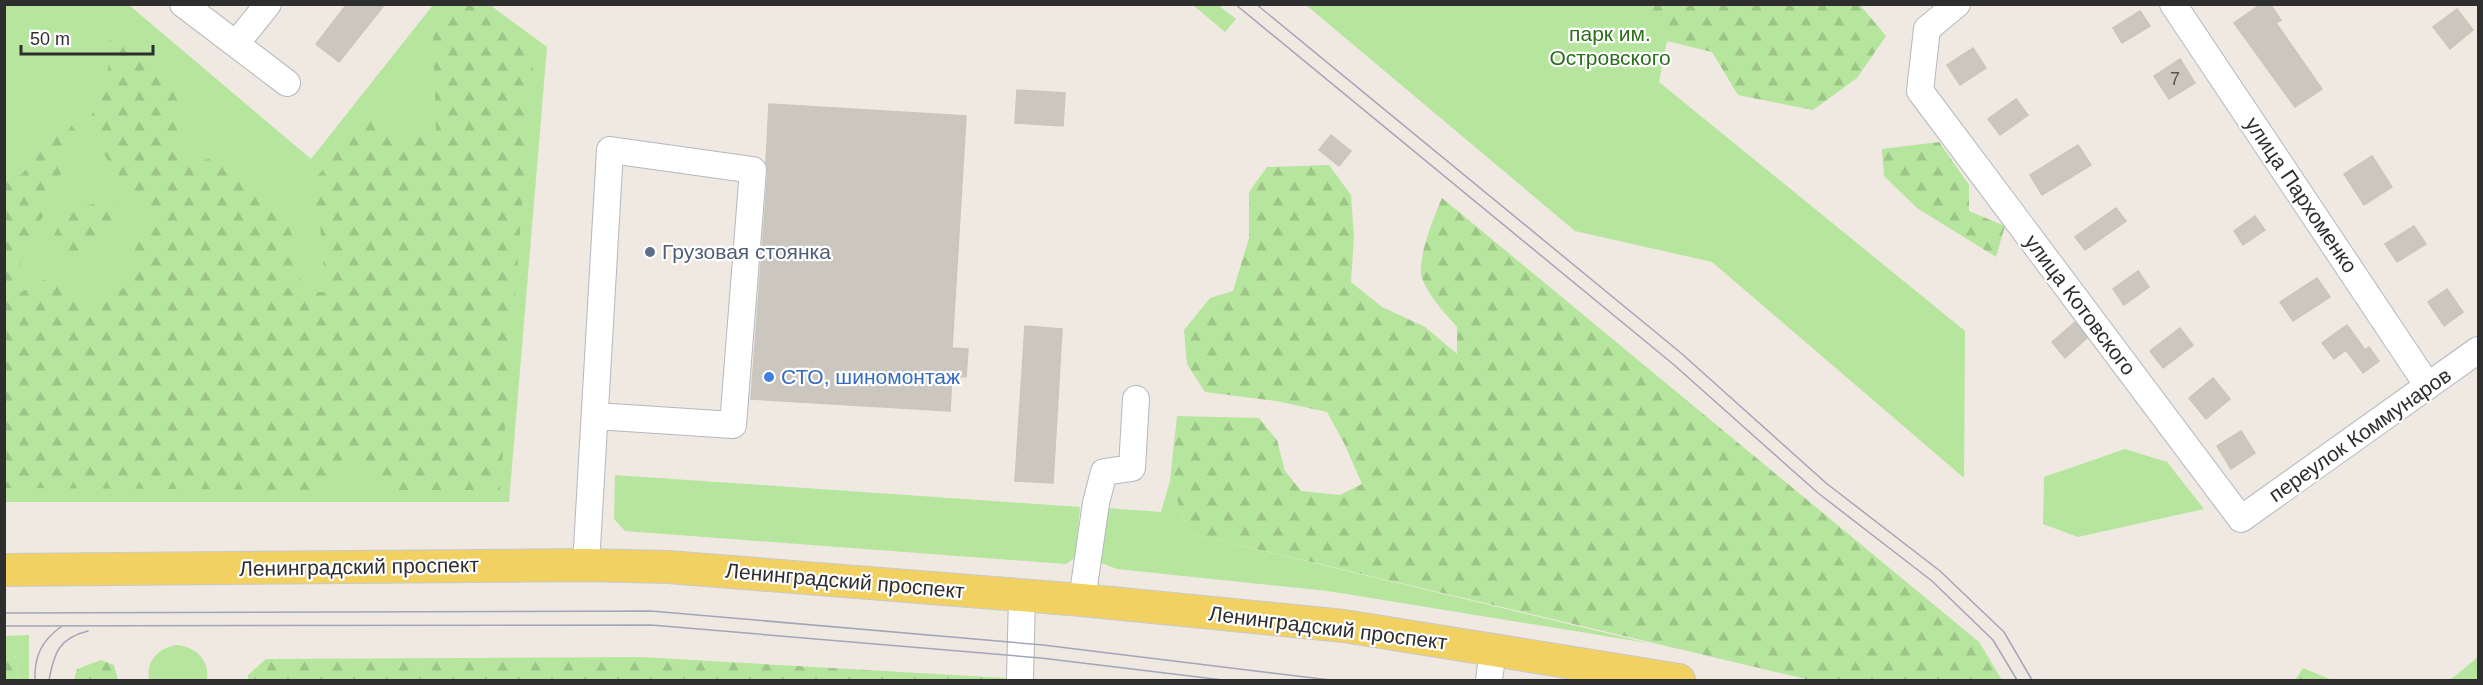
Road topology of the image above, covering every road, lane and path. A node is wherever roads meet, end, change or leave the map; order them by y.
1 (183, 4) edge
2 (268, 4) edge
3 (1957, 4) edge
4 (2173, 4) edge
5 (1925, 17) edge
6 (236, 44) junction
7 (287, 83) dead end
8 (2478, 350) edge
9 (2428, 386) junction
10 (1136, 399) dead end
11 (596, 416) junction
12 (2241, 519) joint
13 (586, 565) junction
14 (4, 570) edge
15 (1022, 595) junction
16 (1082, 600) junction
17 (1493, 649) junction
18 (1020, 681) edge
19 (1489, 681) edge
20 (1679, 681) edge

1 - 6 street
2 - 6 street
3 - 5 street
4 - 9 street, улица Пархоменко
5 - 12 street, улица Котовского
6 - 7 street
8 - 9 street, переулок Коммунаров
9 - 12 street, переулок Коммунаров
10 - 16 street
11 - 11 street
11 - 13 street
13 - 14 main road, Ленинградский проспект
13 - 15 main road, Ленинградский проспект
15 - 16 main road, Ленинградский проспект
15 - 18 street
16 - 17 main road, Ленинградский проспект
17 - 19 street
17 - 20 main road, Ленинградский проспект

